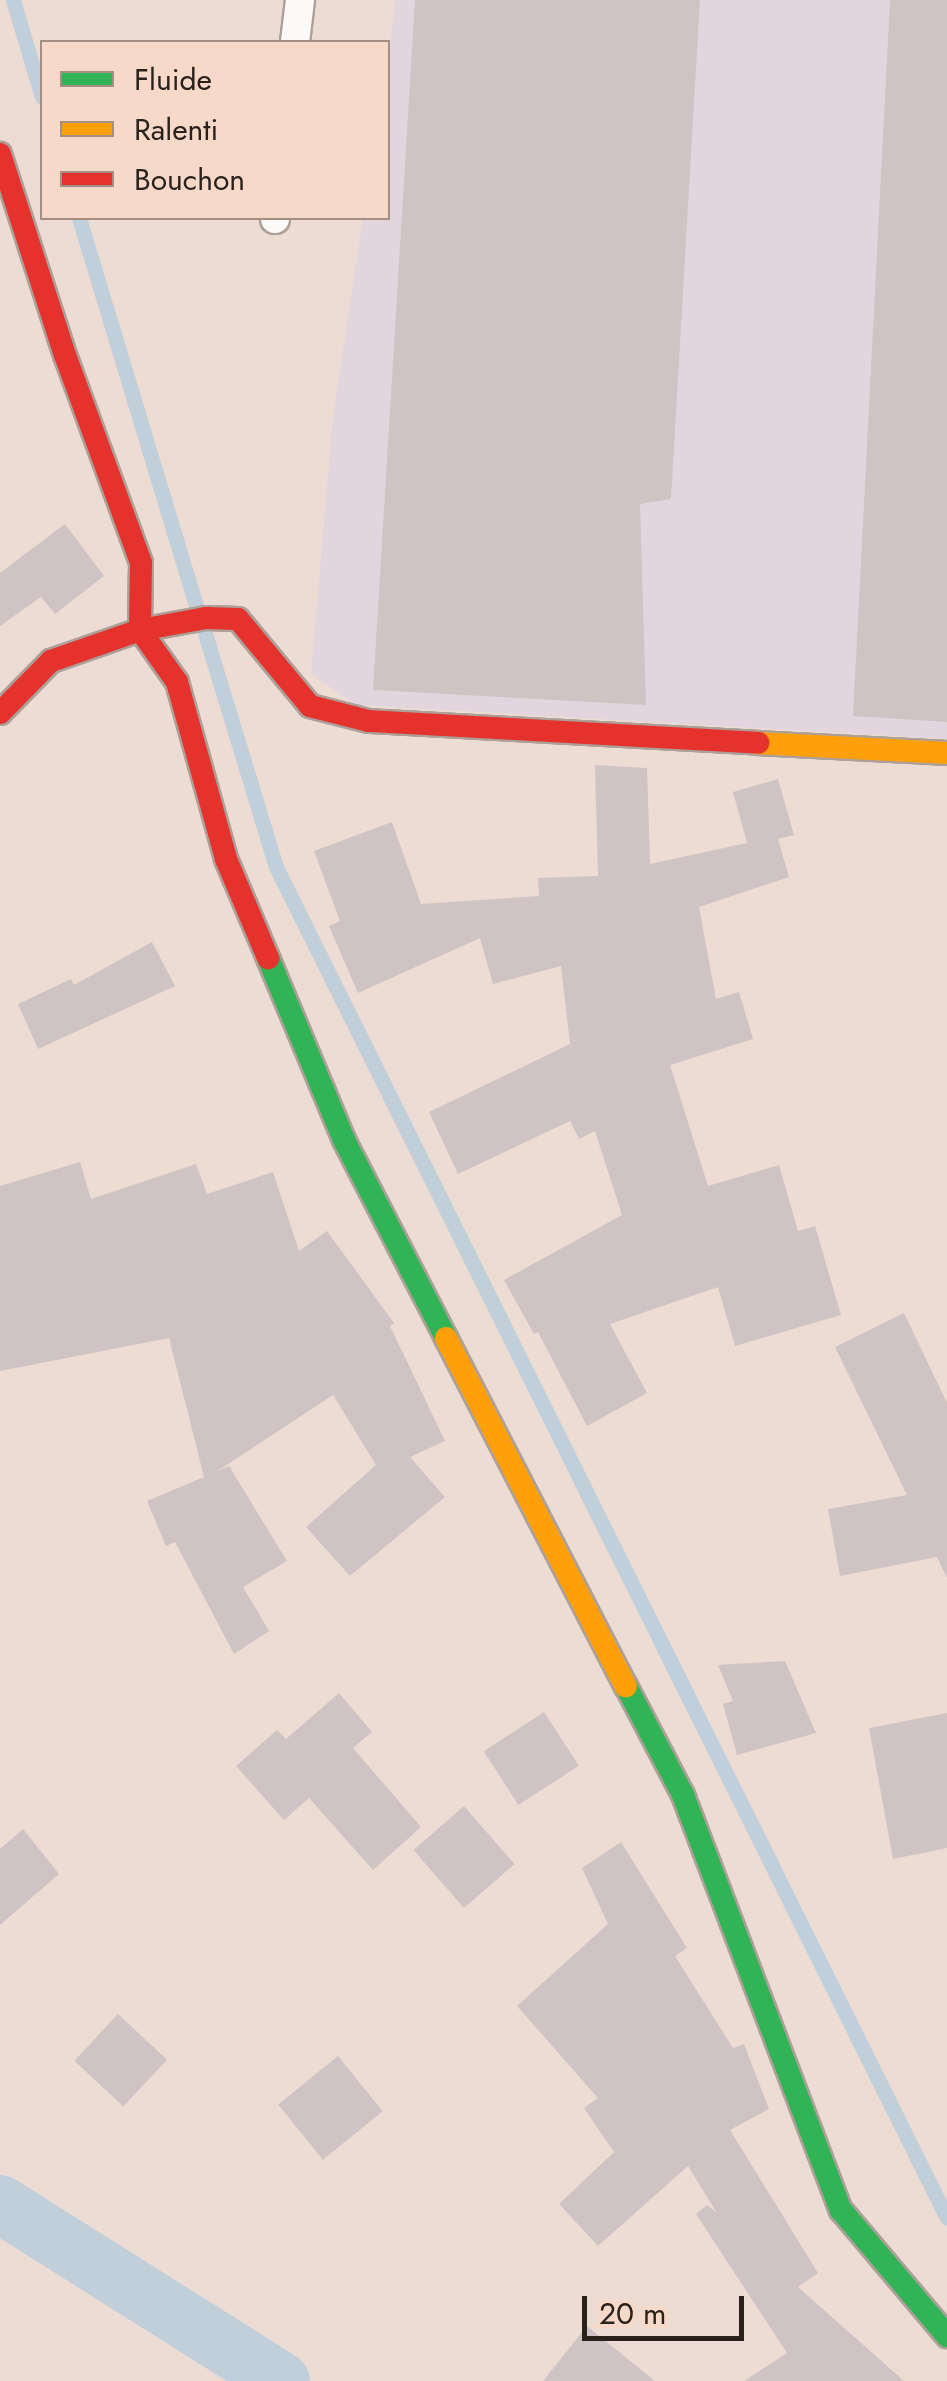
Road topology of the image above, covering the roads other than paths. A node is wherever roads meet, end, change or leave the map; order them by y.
1 (300, 0) edge
2 (295, 40) edge
3 (0, 154) edge
4 (150, 628) junction
5 (0, 713) edge
6 (947, 753) edge
7 (947, 2336) edge

1 - 2 lane
3 - 4 street
4 - 5 street
4 - 6 street
4 - 7 street

